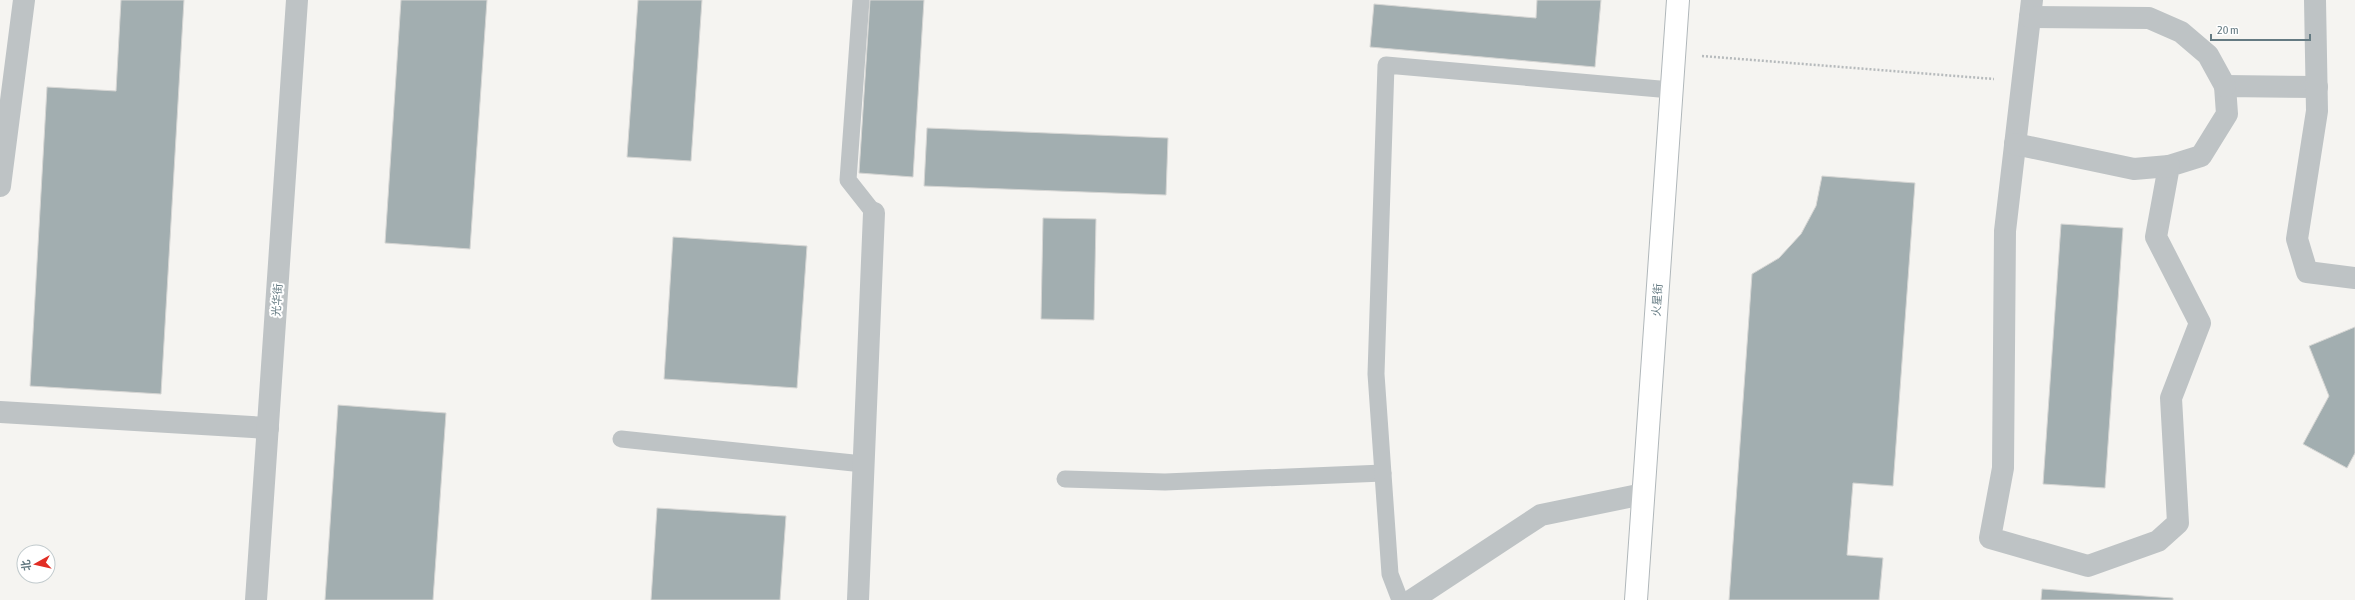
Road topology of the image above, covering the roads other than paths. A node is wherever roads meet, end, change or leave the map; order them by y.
1 (24, 0) edge
2 (297, 0) edge
3 (861, 0) edge
4 (1678, 0) edge
5 (2315, 0) edge
6 (2031, 8) edge
7 (2225, 86) junction
8 (2317, 88) junction
9 (1671, 90) junction
10 (2015, 144) junction
11 (2169, 166) junction
12 (0, 186) edge
13 (874, 213) joint
14 (2355, 278) edge
15 (0, 412) edge
16 (268, 428) junction
17 (621, 438) dead end
18 (864, 464) junction
19 (1383, 473) junction
20 (1064, 479) dead end
21 (1643, 494) junction
22 (256, 600) edge
23 (858, 600) edge
24 (1400, 600) edge
25 (1412, 600) edge
26 (1636, 600) edge

1 - 12 street
2 - 16 street, 光华街
3 - 13 lane
4 - 9 street, 火星街
5 - 8 street
6 - 7 street
6 - 10 street
7 - 8 street
7 - 11 street
8 - 14 street
9 - 19 lane
9 - 21 street, 火星街
10 - 11 street
10 - 11 street
13 - 18 street
15 - 16 street
16 - 22 street, 光华街
17 - 18 lane
18 - 23 street
19 - 20 lane
19 - 24 lane
21 - 25 street
21 - 26 street, 火星街

